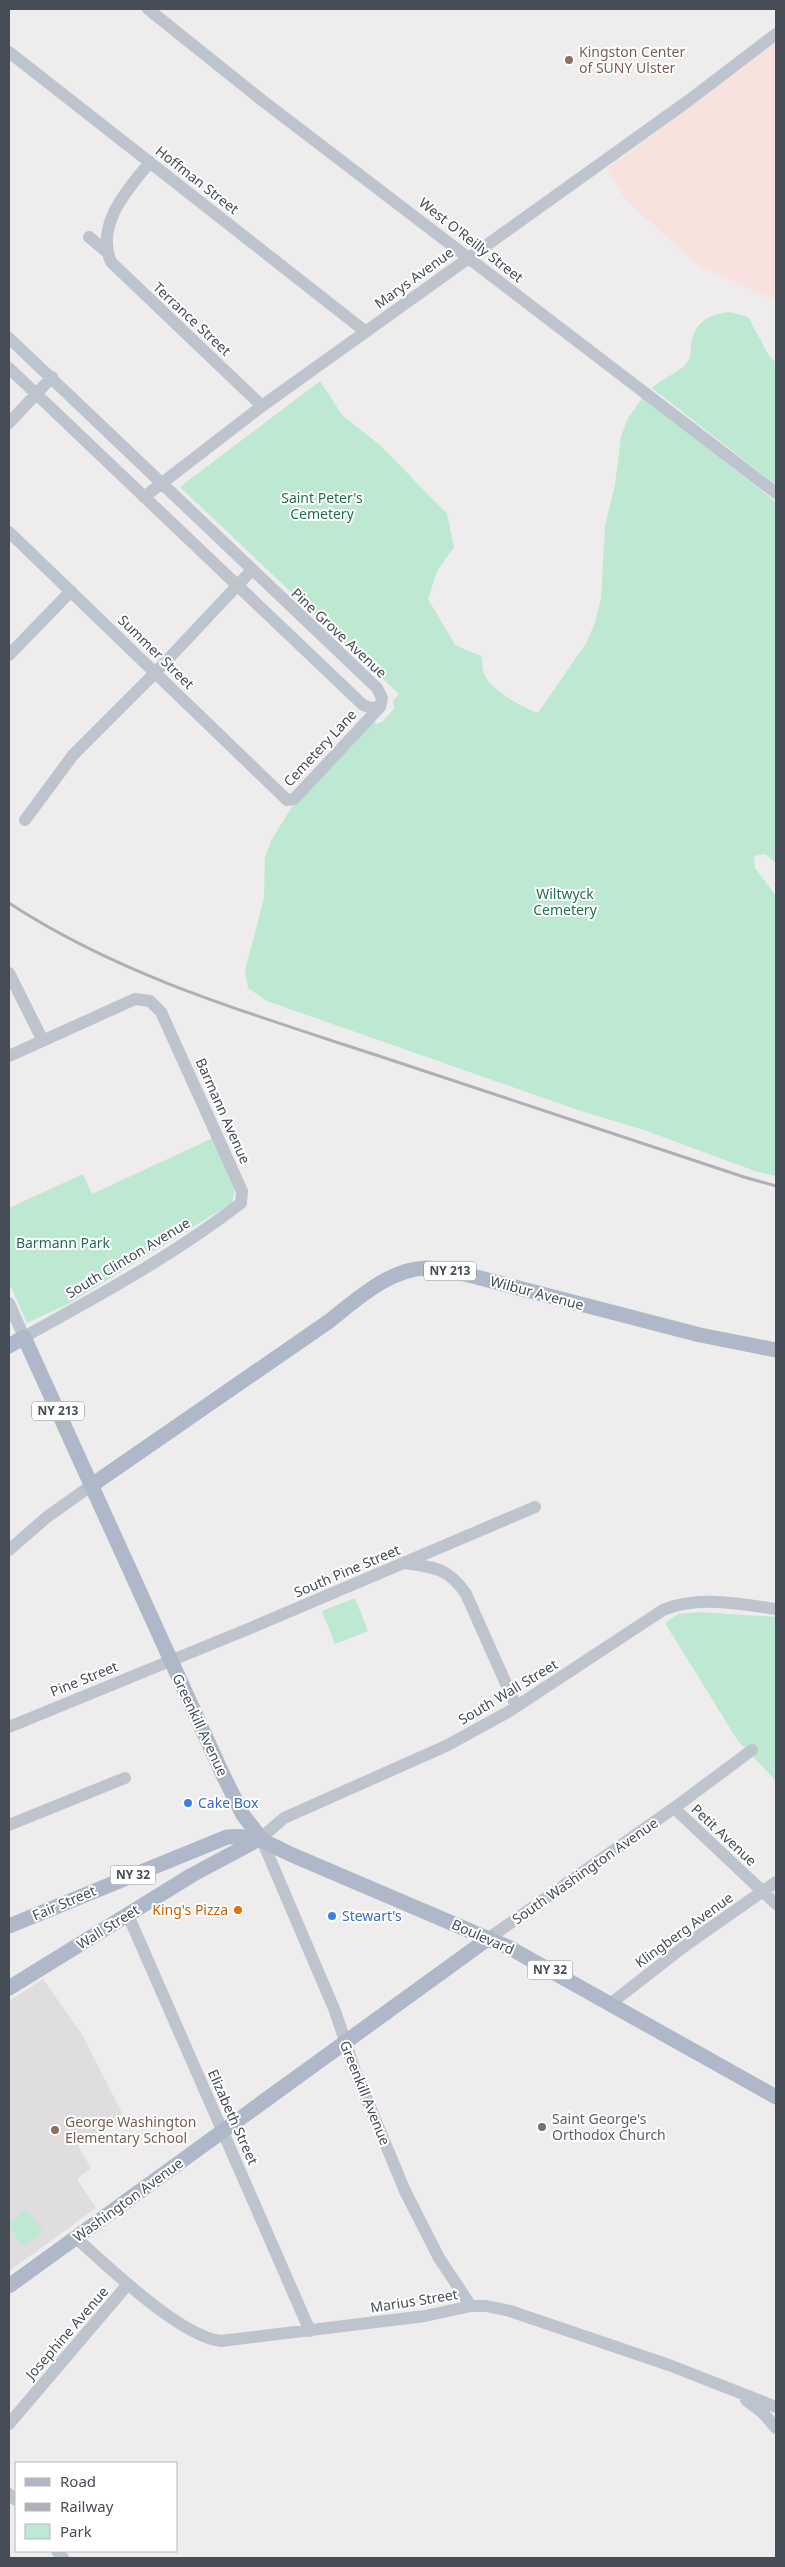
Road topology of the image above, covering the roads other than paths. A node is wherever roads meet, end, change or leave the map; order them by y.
1 (148, 9) edge
2 (776, 34) edge
3 (9, 52) edge
4 (150, 162) junction
5 (89, 237) dead end
6 (106, 251) junction
7 (470, 256) junction
8 (366, 332) junction
9 (9, 338) edge
10 (9, 368) edge
11 (52, 378) junction
12 (37, 394) junction
13 (262, 406) junction
14 (9, 424) edge
15 (160, 483) junction
16 (776, 493) edge
17 (144, 497) junction
18 (9, 532) edge
19 (251, 571) junction
20 (236, 585) junction
21 (71, 591) junction
22 (9, 655) edge
23 (156, 672) junction
24 (380, 707) junction
25 (280, 795) joint
26 (25, 820) dead end
27 (9, 973) edge
28 (43, 1041) junction
29 (9, 1056) edge
30 (242, 1200) joint
31 (9, 1303) edge
32 (24, 1337) junction
33 (9, 1346) edge
34 (776, 1350) edge
35 (92, 1485) junction
36 (535, 1507) dead end
37 (9, 1550) edge
38 (404, 1563) junction
39 (776, 1609) edge
40 (171, 1660) junction
41 (516, 1706) junction
42 (9, 1727) edge
43 (752, 1750) dead end
44 (125, 1778) dead end
45 (674, 1808) junction
46 (9, 1825) edge
47 (261, 1838) junction
48 (776, 1882) edge
49 (762, 1892) junction
50 (776, 1904) edge
51 (128, 1915) junction
52 (9, 1926) edge
53 (490, 1938) junction
54 (9, 1988) edge
55 (610, 2004) junction
56 (344, 2043) junction
57 (776, 2097) edge
58 (222, 2131) junction
59 (76, 2238) junction
60 (128, 2284) junction
61 (9, 2286) edge
62 (471, 2306) junction
63 (310, 2331) junction
64 (730, 2389) junction
65 (776, 2407) edge
66 (11, 2416) edge
67 (776, 2428) edge

1 - 7 street, West O'Reilly Street
2 - 7 street, Marys Avenue
3 - 4 street, Hoffman Street
4 - 6 street
4 - 8 street, Hoffman Street
5 - 6 street, Terrance Street
6 - 13 street, Terrance Street
7 - 8 street, Marys Avenue
7 - 16 street, West O'Reilly Street
8 - 13 street, Marys Avenue
9 - 11 street, Pine Grove Avenue
10 - 12 street
11 - 12 street
11 - 15 street, Pine Grove Avenue
12 - 14 street
12 - 17 street
13 - 15 street, Marys Avenue
15 - 17 street, Marys Avenue
15 - 19 street, Pine Grove Avenue
17 - 20 street
18 - 21 street, Summer Street
19 - 20 street
19 - 24 street, Pine Grove Avenue
20 - 23 street
20 - 24 street
21 - 22 street
21 - 23 street, Summer Street
23 - 25 street, Summer Street
23 - 26 street
24 - 25 street, Cemetery Lane
27 - 28 street
28 - 29 street
28 - 30 street, Barmann Avenue
30 - 32 street, South Clinton Avenue
31 - 32 street, Greenkill Avenue
32 - 33 main road
32 - 35 main road, Greenkill Avenue / NY 213
34 - 35 main road, Wilbur Avenue / NY 213
35 - 37 street
35 - 40 main road, Greenkill Avenue
36 - 38 street, South Pine Street
38 - 40 street, South Pine Street
38 - 41 street
39 - 41 street, South Wall Street
40 - 42 street, Pine Street
40 - 47 main road, Greenkill Avenue
41 - 47 street, South Wall Street
43 - 45 street, South Washington Avenue
44 - 46 street
45 - 49 street, Petit Avenue
45 - 53 street, South Washington Avenue
47 - 51 main road, Wall Street / NY 32
47 - 52 main road, Fair Street / NY 32
47 - 53 main road, Boulevard / NY 32
47 - 56 street, Greenkill Avenue
48 - 49 street, Klingberg Avenue
49 - 50 street, Petit Avenue
49 - 55 street, Klingberg Avenue
51 - 54 main road, Wall Street / NY 32
51 - 58 street, Elizabeth Street
53 - 55 main road, Boulevard / NY 32
53 - 56 main road, South Washington Avenue
55 - 57 main road, Boulevard / NY 32
56 - 58 main road, Washington Avenue
56 - 62 street, Greenkill Avenue
58 - 59 main road, Washington Avenue
58 - 63 street, Elizabeth Street
59 - 60 street, Marius Street
59 - 61 main road, Washington Avenue
60 - 63 street, Marius Street
60 - 66 street, Josephine Avenue
62 - 63 street, Marius Street
62 - 64 street, Marius Street
64 - 65 street, Marius Street
64 - 67 street

